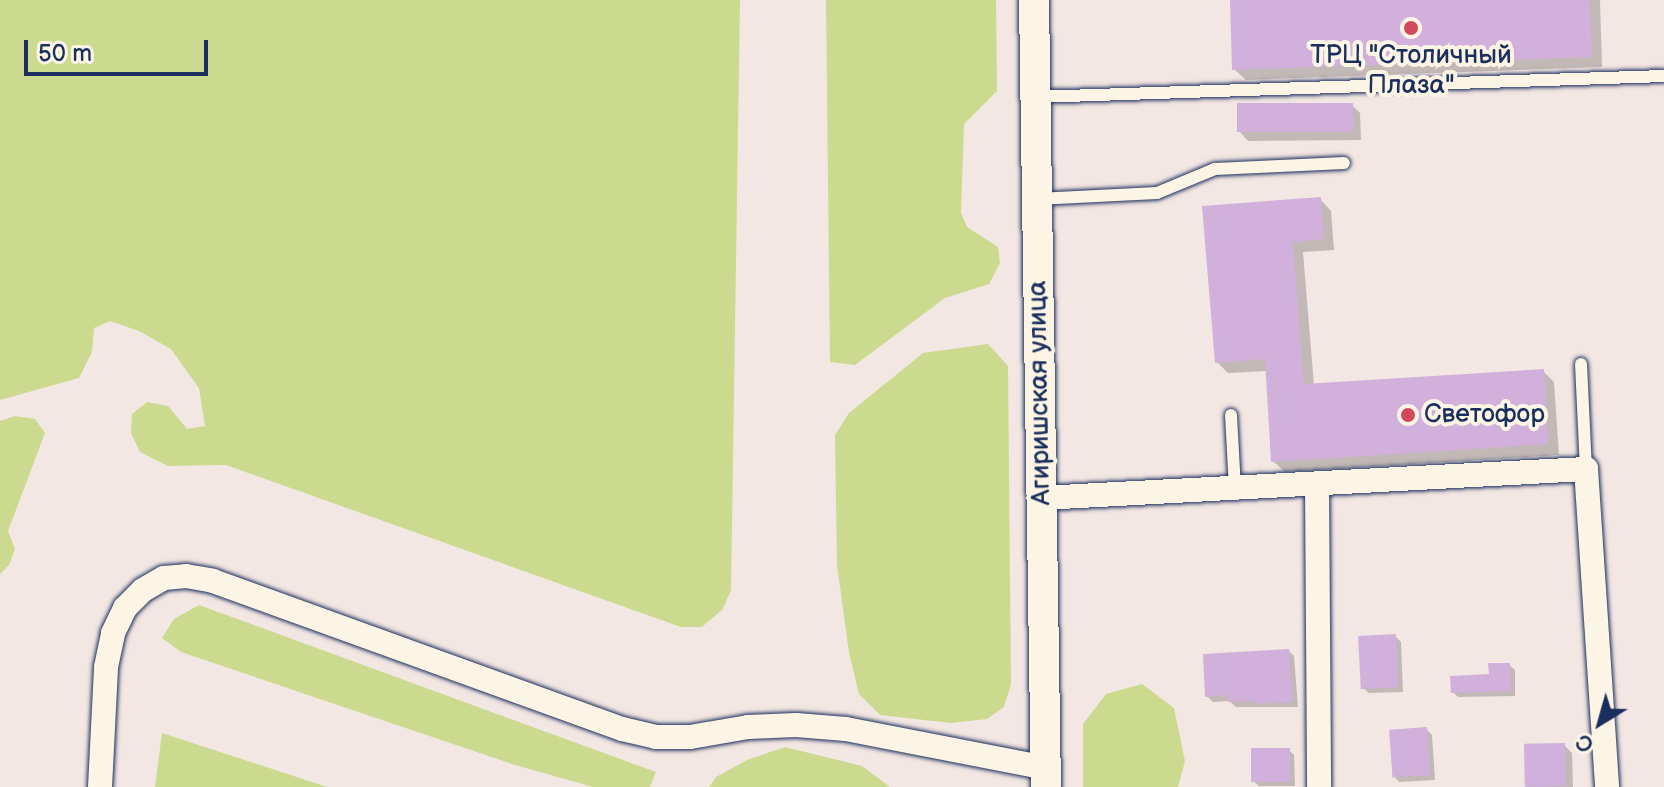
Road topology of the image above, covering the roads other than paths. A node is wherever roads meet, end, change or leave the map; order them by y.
1 (1034, 0) edge
2 (1664, 76) edge
3 (1035, 97) junction
4 (1344, 163) dead end
5 (1037, 199) junction
6 (1581, 364) dead end
7 (1231, 415) dead end
8 (1586, 469) junction
9 (1317, 485) junction
10 (1235, 489) junction
11 (1042, 498) junction
12 (1046, 777) edge
13 (100, 787) edge
14 (1319, 787) edge
15 (1607, 787) edge

1 - 3 street, Агиришская улица
2 - 3 lane
3 - 5 street, Агиришская улица
4 - 5 lane
5 - 11 street, Агиришская улица
6 - 8 lane
7 - 10 lane
8 - 9 street
8 - 15 street
9 - 10 street
9 - 14 street
10 - 11 street
11 - 12 street, Агиришская улица
12 - 13 street

